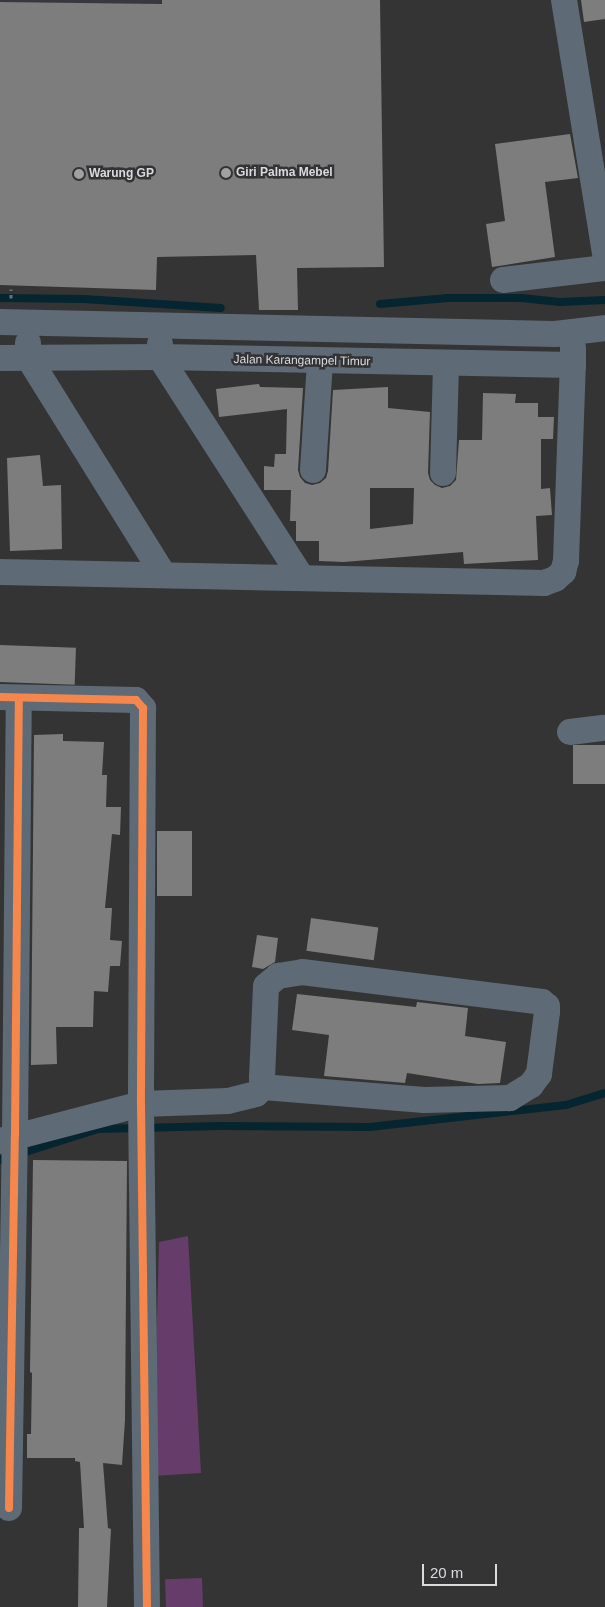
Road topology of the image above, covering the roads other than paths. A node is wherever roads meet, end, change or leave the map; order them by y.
1 (564, 0) edge
2 (605, 254) edge
3 (605, 268) edge
4 (503, 280) dead end
5 (0, 322) edge
6 (28, 322) junction
7 (161, 326) junction
8 (605, 328) edge
9 (573, 333) junction
10 (28, 357) junction
11 (160, 357) junction
12 (0, 358) edge
13 (320, 362) junction
14 (446, 363) junction
15 (573, 364) junction
16 (313, 470) dead end
17 (443, 473) dead end
18 (0, 572) edge
19 (163, 574) junction
20 (301, 577) junction
21 (10, 697) edge
22 (605, 728) edge
23 (570, 732) dead end
24 (264, 1087) junction
25 (141, 1111) junction
26 (11, 1148) edge
27 (6, 1321) edge
28 (5, 1449) edge
29 (8, 1508) dead end
30 (147, 1607) edge

1 - 2 street
3 - 4 street
5 - 6 street
6 - 7 street
6 - 10 street
7 - 9 street
7 - 11 street
8 - 9 street
9 - 15 street
10 - 11 street, Jalan Karangampel Timur
10 - 12 street, Jalan Karangampel Timur
10 - 19 street
11 - 13 street, Jalan Karangampel Timur
11 - 20 street
13 - 14 street, Jalan Karangampel Timur
13 - 16 street
14 - 15 street, Jalan Karangampel Timur
14 - 17 street
15 - 20 street
18 - 19 street
19 - 20 street
21 - 25 street
21 - 26 street
22 - 23 street
24 - 24 street
24 - 25 street
25 - 26 street
25 - 30 street
26 - 27 street
27 - 28 street
28 - 29 street

